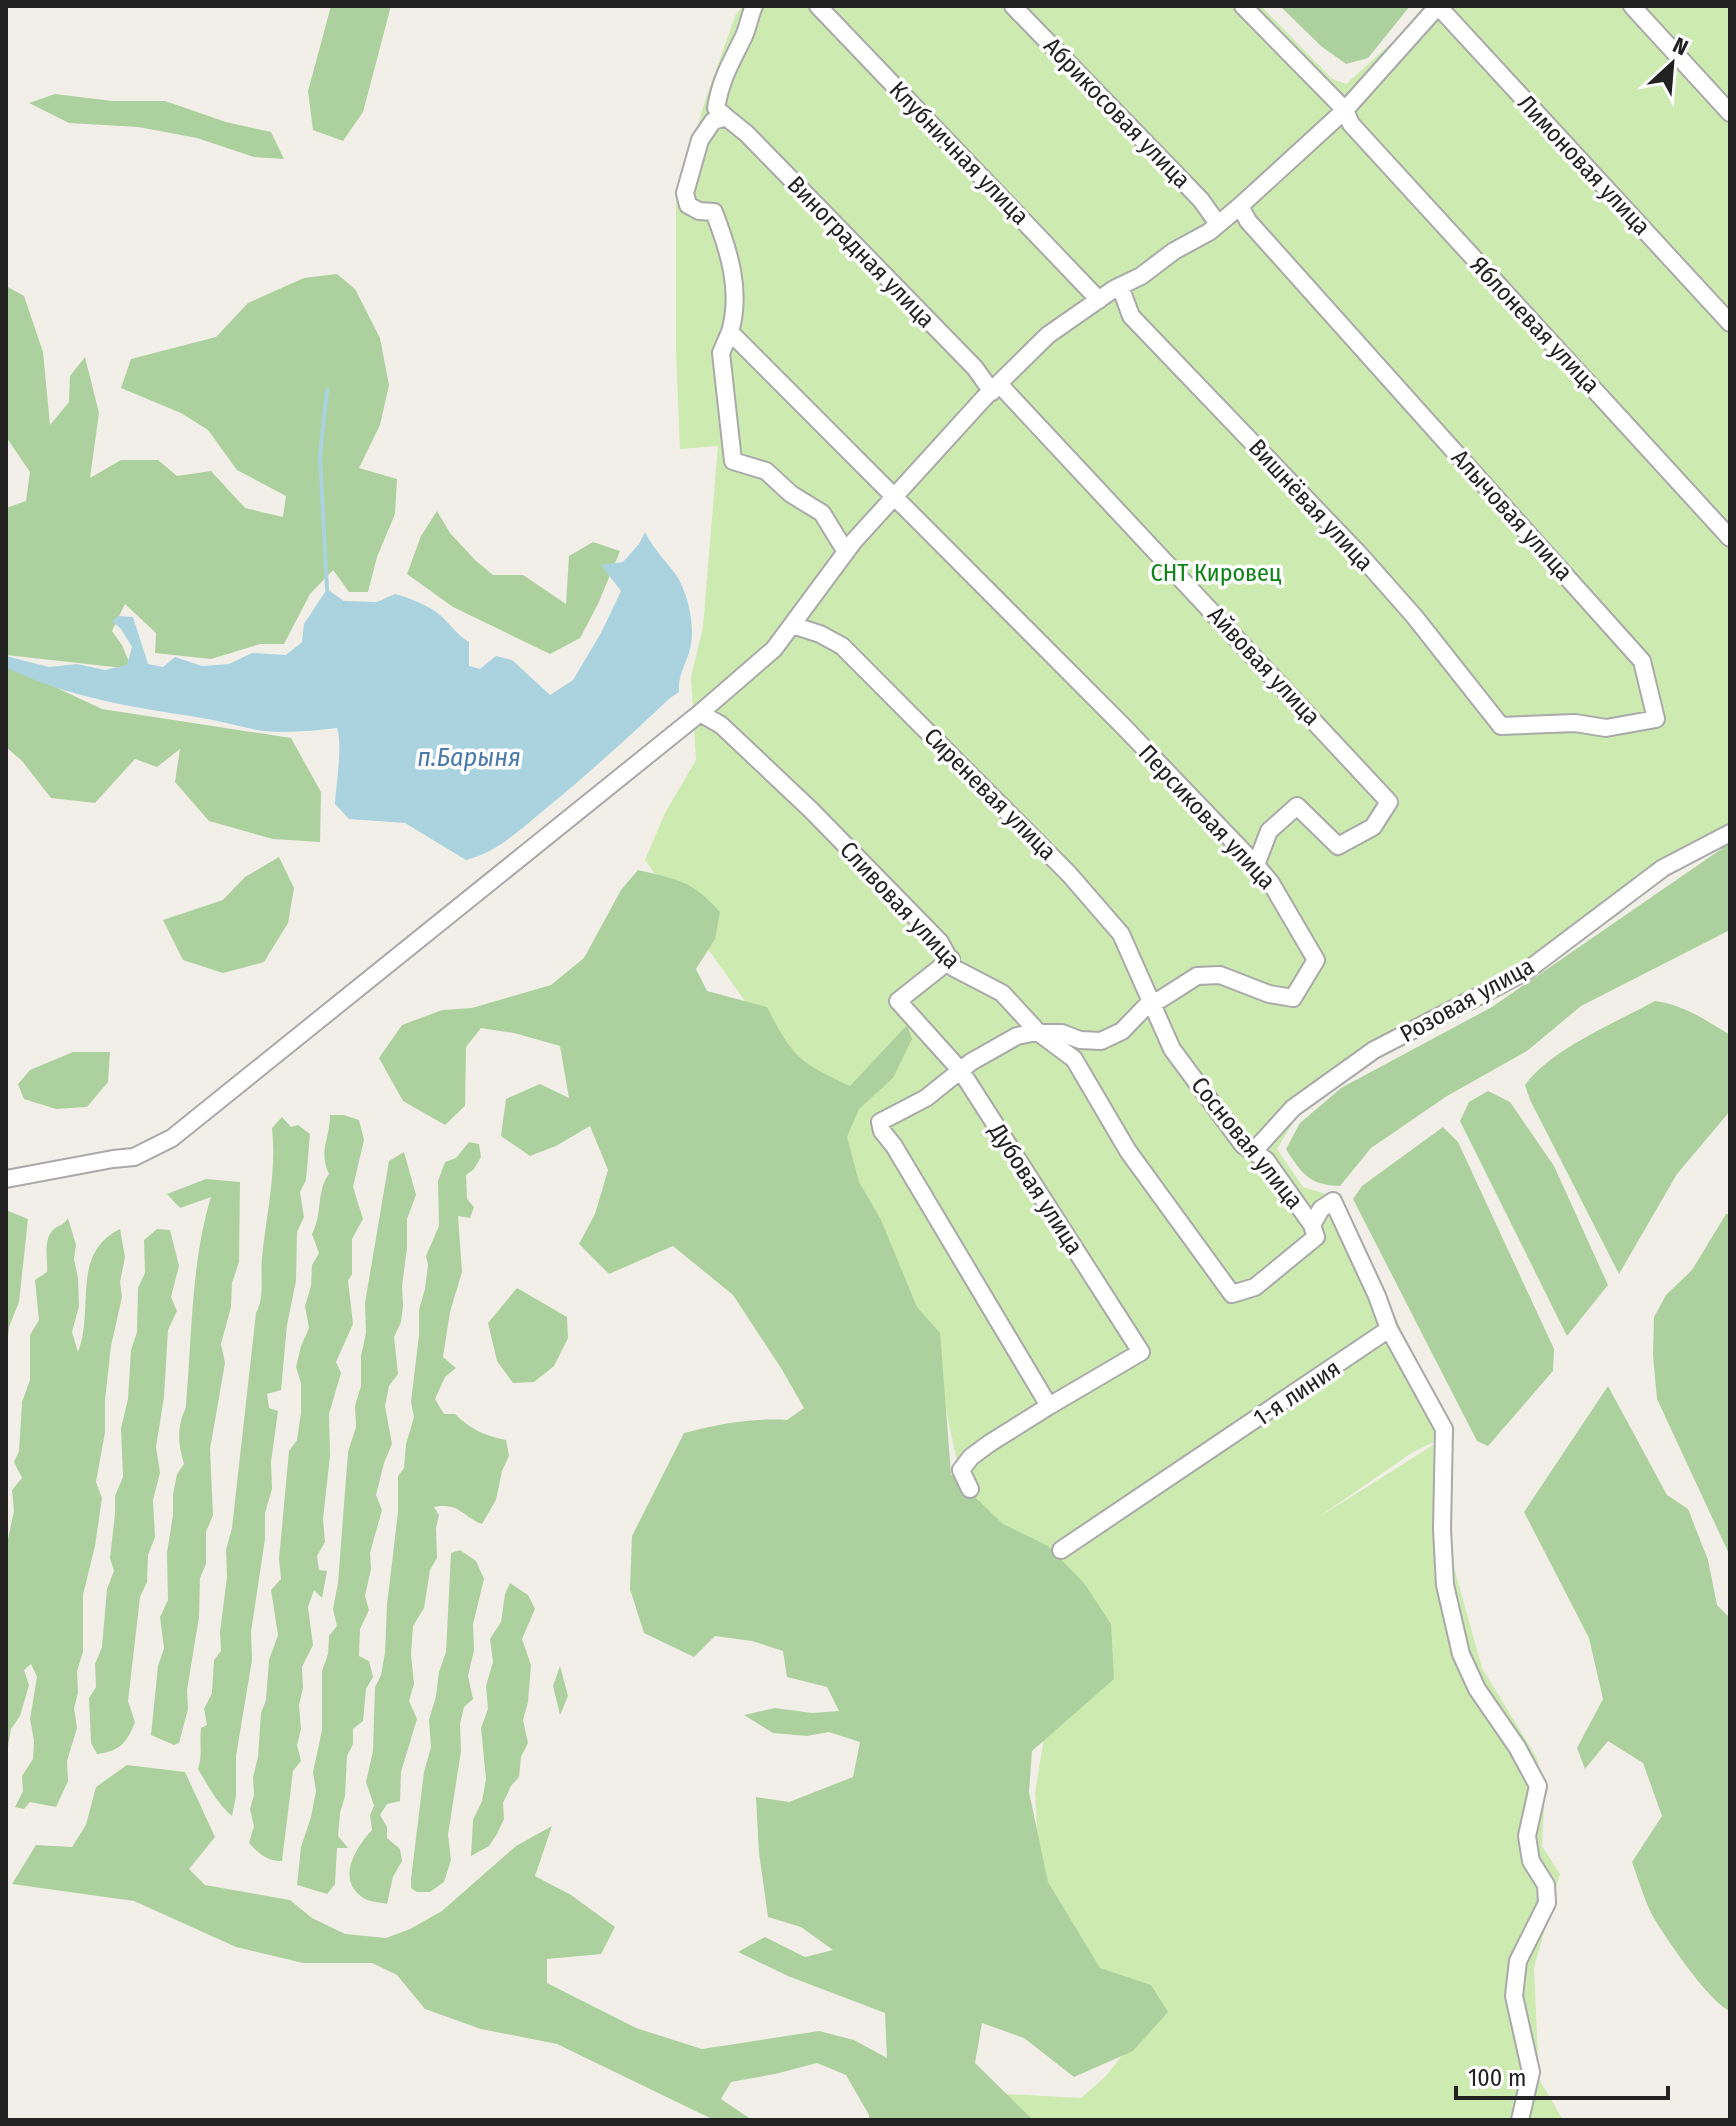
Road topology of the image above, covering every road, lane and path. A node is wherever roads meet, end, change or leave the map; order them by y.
1 (754, 6) edge
2 (818, 6) edge
3 (1013, 6) edge
4 (1243, 6) edge
5 (1438, 6) edge
6 (1632, 6) edge
7 (1345, 110) junction
8 (1730, 113) edge
9 (726, 117) junction
10 (1240, 206) junction
11 (1218, 224) junction
12 (1120, 286) junction
13 (1099, 300) junction
14 (1730, 323) edge
15 (730, 332) junction
16 (996, 388) junction
17 (895, 496) junction
18 (1730, 538) edge
19 (846, 552) junction
20 (792, 625) junction
21 (700, 713) junction
22 (1501, 726) joint
23 (1730, 833) edge
24 (1256, 865) junction
25 (951, 959) junction
26 (1150, 1002) junction
27 (1039, 1033) junction
28 (961, 1071) junction
29 (1253, 1152) junction
30 (6, 1179) edge
31 (1312, 1225) junction
32 (1232, 1294) joint
33 (1389, 1329) junction
34 (1049, 1406) junction
35 (970, 1489) dead end
36 (1061, 1550) dead end
37 (1520, 2120) edge

1 - 9 street
2 - 13 street, Клубничная улица
3 - 11 street, Абрикосовая улица
4 - 7 street, Яблоневая улица
5 - 7 street
5 - 14 street, Лимоновая улица
6 - 8 street
7 - 10 street
7 - 18 street, Яблоневая улица
9 - 15 street
9 - 16 street, Виноградная улица
10 - 11 street
10 - 22 street, Алычовая улица
11 - 12 street
12 - 13 street
12 - 22 street, Вишнёвая улица
13 - 16 street
15 - 17 street, Персиковая улица
15 - 19 street
16 - 17 street
16 - 24 street, Айвовая улица
17 - 19 street
17 - 24 street, Персиковая улица
19 - 20 street
20 - 21 street
20 - 26 street, Сиреневая улица
21 - 25 street, Сливовая улица
21 - 30 street
23 - 29 street, Розовая улица
24 - 26 street, Персиковая улица
25 - 27 street, Сливовая улица
25 - 28 street, Дубовая улица
26 - 27 street, Персиковая улица
26 - 29 street, Сосновая улица
27 - 28 street, Персиковая улица
27 - 32 street, Сливовая улица
28 - 34 street, Персиковая улица
28 - 34 street, Дубовая улица
29 - 31 street, Сосновая улица
31 - 32 street, Сосновая улица
31 - 33 street
33 - 36 street, 1-я линия
33 - 37 street
34 - 35 street

